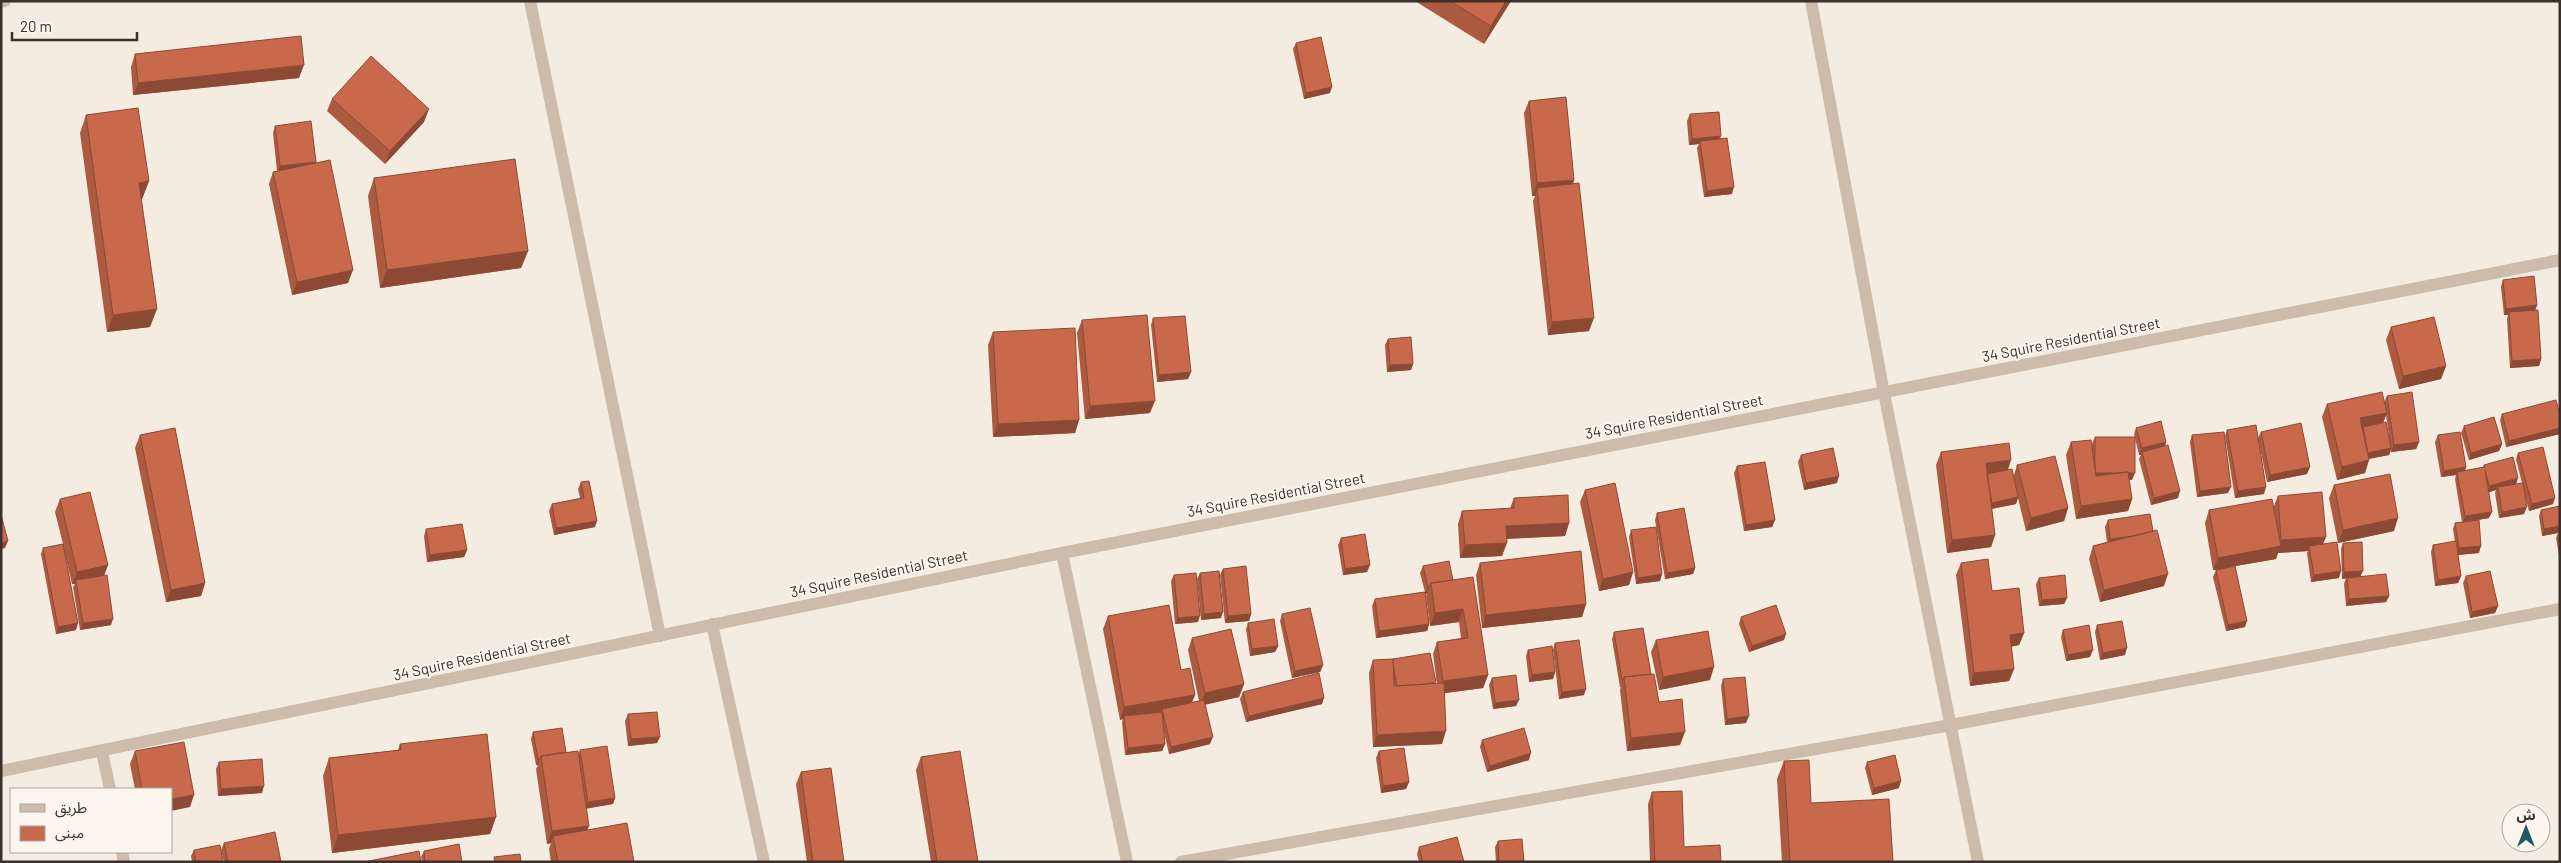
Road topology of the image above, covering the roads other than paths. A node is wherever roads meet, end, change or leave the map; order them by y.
1 (5, 1) edge
2 (530, 1) edge
3 (1811, 1) edge
4 (1, 2) edge
5 (2560, 260) edge
6 (1884, 393) junction
7 (1062, 553) junction
8 (2560, 609) edge
9 (712, 624) junction
10 (660, 636) junction
11 (1951, 725) junction
12 (102, 752) junction
13 (1, 771) edge
14 (110, 788) edge
15 (764, 862) edge
16 (1126, 862) edge
17 (1181, 862) edge
18 (1978, 862) edge

1 - 4 street
2 - 10 street
3 - 6 street
5 - 6 street, 34 Squire Residential Street
6 - 7 street, 34 Squire Residential Street
6 - 11 street
7 - 9 street, 34 Squire Residential Street
7 - 16 street
8 - 11 street
9 - 10 street, 34 Squire Residential Street
9 - 15 street
10 - 12 street, 34 Squire Residential Street
11 - 17 street
11 - 18 street
12 - 13 street, 34 Squire Residential Street
12 - 14 street

